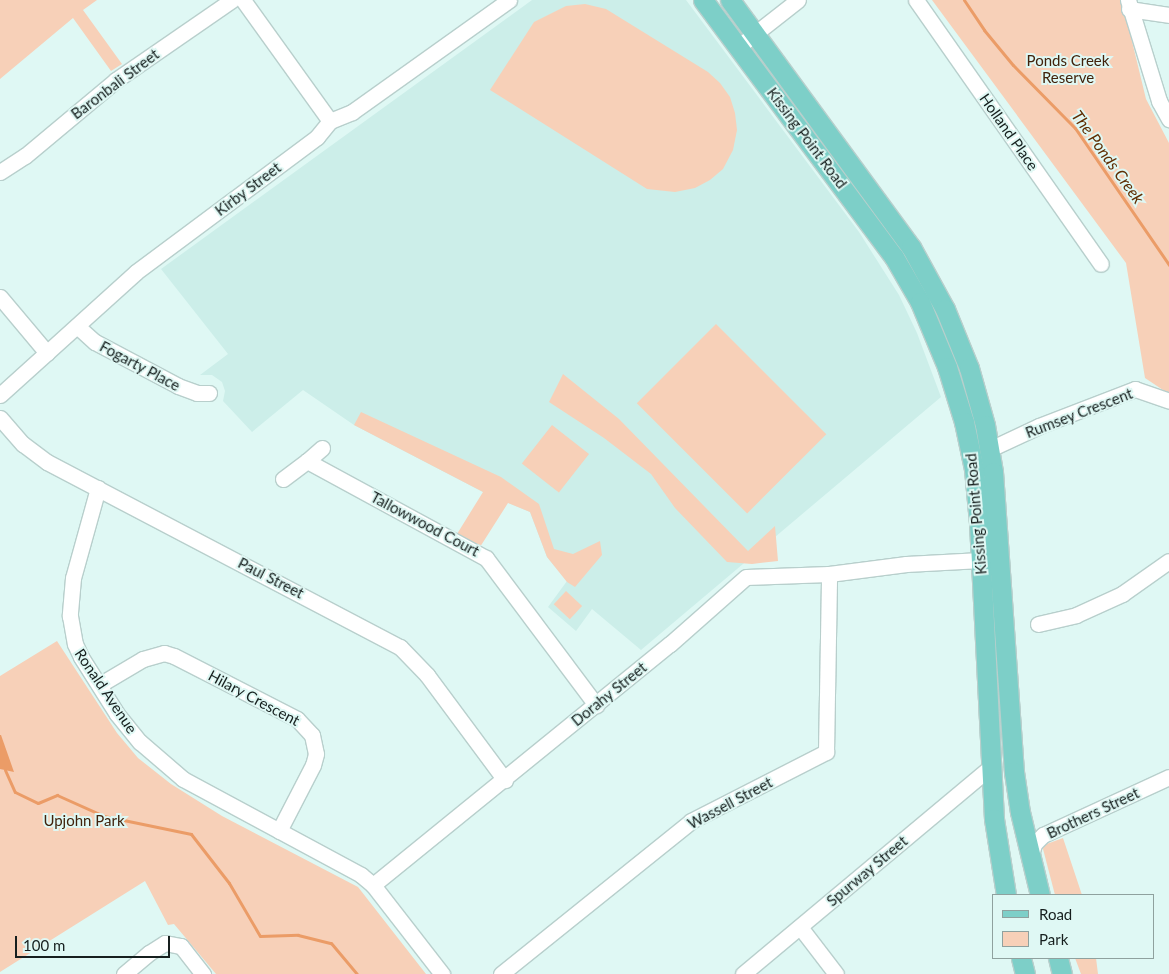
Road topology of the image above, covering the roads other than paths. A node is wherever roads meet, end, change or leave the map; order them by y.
1 (232, 0) edge
2 (244, 0) edge
3 (509, 0) edge
4 (703, 0) edge
5 (730, 0) edge
6 (798, 0) edge
7 (916, 0) edge
8 (1128, 4) edge
9 (1169, 15) edge
10 (756, 34) junction
11 (738, 48) junction
12 (1169, 119) edge
13 (330, 121) junction
14 (0, 172) edge
15 (1101, 264) dead end
16 (0, 297) edge
17 (77, 326) junction
18 (47, 353) junction
19 (208, 393) dead end
20 (0, 395) edge
21 (1169, 401) edge
22 (0, 418) edge
23 (322, 448) dead end
24 (990, 449) junction
25 (307, 461) junction
26 (283, 479) dead end
27 (98, 488) junction
28 (980, 560) junction
29 (1169, 562) edge
30 (829, 574) junction
31 (1038, 624) dead end
32 (99, 685) junction
33 (596, 705) junction
34 (991, 767) junction
35 (1169, 777) edge
36 (505, 780) junction
37 (279, 831) junction
38 (1030, 859) junction
39 (373, 885) junction
40 (1006, 894) edge
41 (1040, 894) edge
42 (800, 927) junction
43 (1021, 959) edge
44 (1058, 959) edge
45 (124, 974) edge
46 (203, 974) edge
47 (442, 974) edge
48 (501, 974) edge
49 (743, 974) edge
50 (836, 974) edge
51 (1025, 974) edge
52 (1062, 974) edge

1 - 14 street, Baronbali Street
2 - 13 street
3 - 13 street, Kirby Street
4 - 11 main road, Kissing Point Road
5 - 10 main road, Kissing Point Road
6 - 10 street
7 - 15 street, Holland Place
8 - 9 street
8 - 12 street
10 - 11 street
10 - 24 main road, Kissing Point Road
11 - 28 main road, Kissing Point Road
13 - 17 street, Kirby Street
16 - 18 street
17 - 18 street, Kirby Street
17 - 19 street, Fogarty Place
18 - 20 street, Kirby Street
21 - 24 street, Rumsey Crescent
22 - 27 street, Paul Street
23 - 25 street
24 - 38 main road, Kissing Point Road
25 - 26 street
25 - 33 street, Tallowwood Court
27 - 32 street, Ronald Avenue
27 - 36 street, Paul Street
28 - 30 street, Dorahy Street
28 - 34 main road, Kissing Point Road
29 - 31 street
30 - 33 street, Dorahy Street
30 - 48 street, Wassell Street
32 - 37 street, Ronald Avenue
32 - 37 street, Hilary Crescent
33 - 36 street, Dorahy Street
34 - 40 main road, Kissing Point Road
34 - 42 street, Spurway Street
35 - 38 street, Brothers Street
36 - 39 street, Dorahy Street
37 - 39 street, Ronald Avenue
38 - 41 main road, Kissing Point Road
39 - 47 street
42 - 49 street, Spurway Street
42 - 50 street
43 - 51 main road
44 - 52 main road
45 - 46 street

